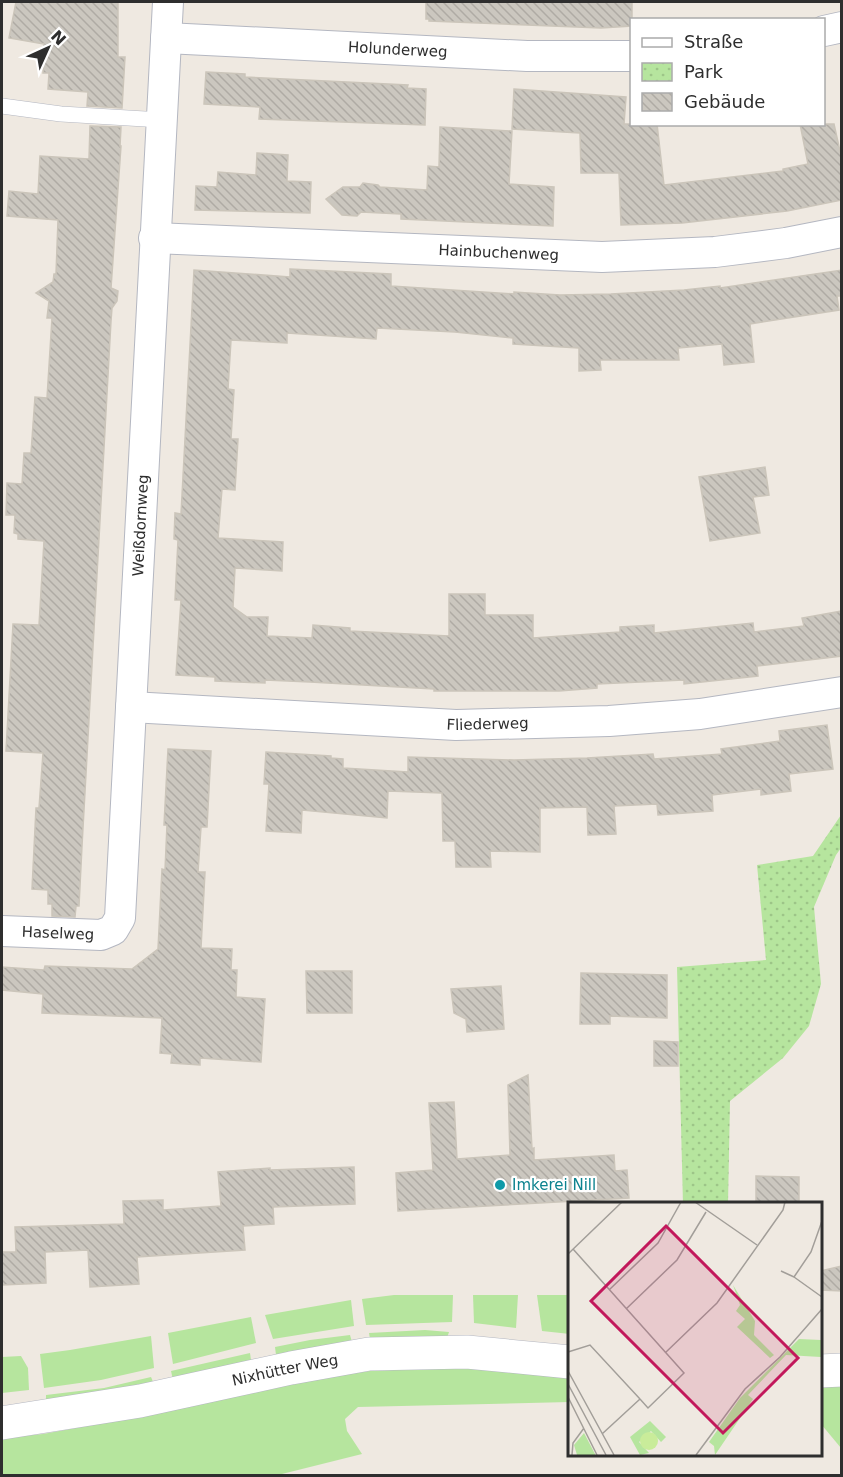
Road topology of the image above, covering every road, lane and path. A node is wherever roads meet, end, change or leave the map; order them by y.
1 (168, 2) edge
2 (842, 27) edge
3 (825, 31) edge
4 (166, 38) junction
5 (630, 57) edge
6 (2, 106) edge
7 (162, 120) junction
8 (842, 232) edge
9 (154, 238) junction
10 (842, 692) edge
11 (131, 707) junction
12 (113, 930) joint
13 (2, 932) edge
14 (568, 1362) edge
15 (842, 1370) edge
16 (822, 1371) edge
17 (2, 1423) edge

1 - 4 street, Weißdornweg
2 - 3 street
4 - 5 street, Holunderweg
4 - 7 street, Weißdornweg
6 - 7 lane
7 - 9 street, Weißdornweg
8 - 9 street, Hainbuchenweg
9 - 11 street, Weißdornweg
10 - 11 street, Fliederweg
11 - 12 street, Weißdornweg
12 - 13 street, Haselweg
14 - 17 main road, Nixhütter Weg
15 - 16 main road

